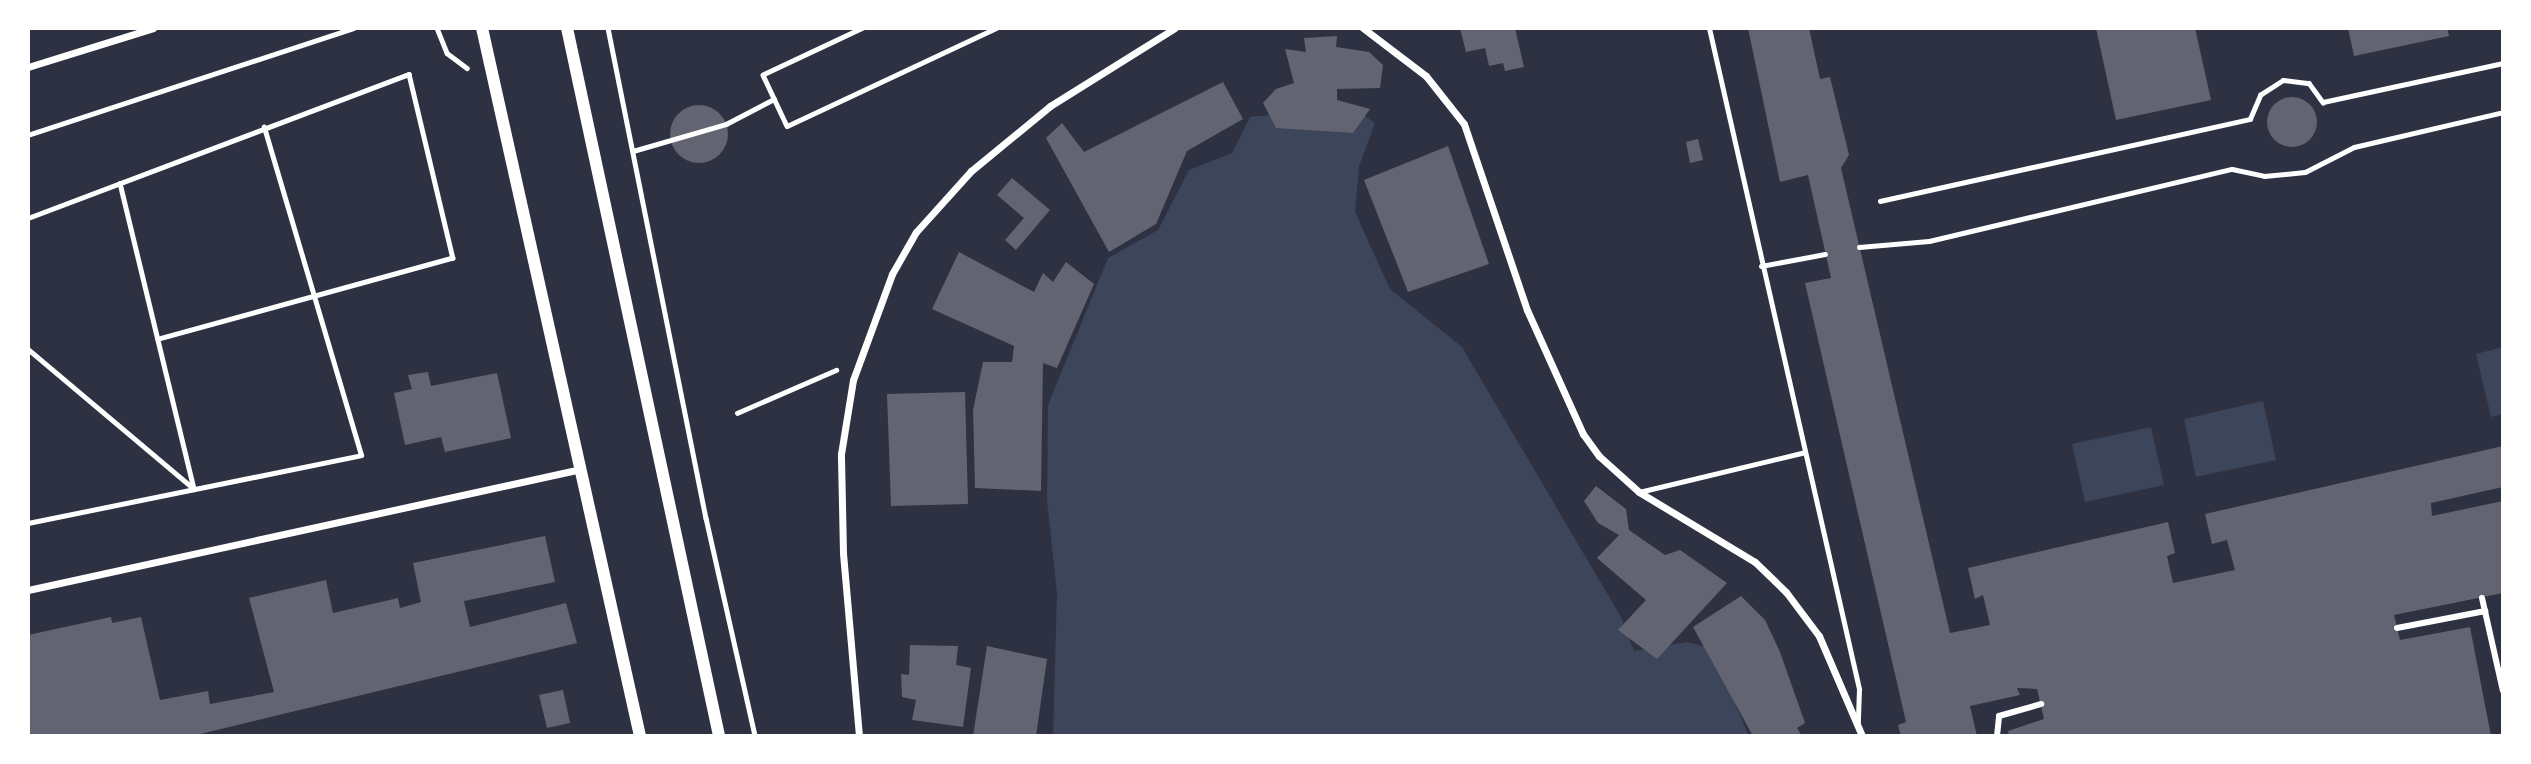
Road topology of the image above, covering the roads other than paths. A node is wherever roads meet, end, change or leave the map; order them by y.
1 (153, 28) edge
2 (482, 28) edge
3 (567, 28) edge
4 (1175, 28) edge
5 (1363, 28) edge
6 (1709, 28) edge
7 (28, 67) edge
8 (2503, 112) edge
9 (1859, 247) dead end
10 (1825, 254) dead end
11 (1760, 266) junction
12 (1802, 453) junction
13 (583, 469) junction
14 (1639, 492) junction
15 (28, 590) edge
16 (2482, 598) dead end
17 (2485, 611) junction
18 (2397, 628) dead end
19 (2503, 691) edge
20 (2041, 704) dead end
21 (1858, 723) junction
22 (640, 736) edge
23 (719, 736) edge
24 (859, 736) edge
25 (1862, 736) edge
26 (1997, 736) edge

1 - 7 street
2 - 13 street
3 - 23 street
4 - 24 street
5 - 14 street
6 - 11 lane
8 - 9 lane
10 - 11 lane
11 - 12 lane
12 - 14 lane
12 - 21 lane
13 - 15 street
13 - 22 street
14 - 21 street
16 - 17 street
17 - 18 street
17 - 19 street
20 - 26 street
21 - 25 street

